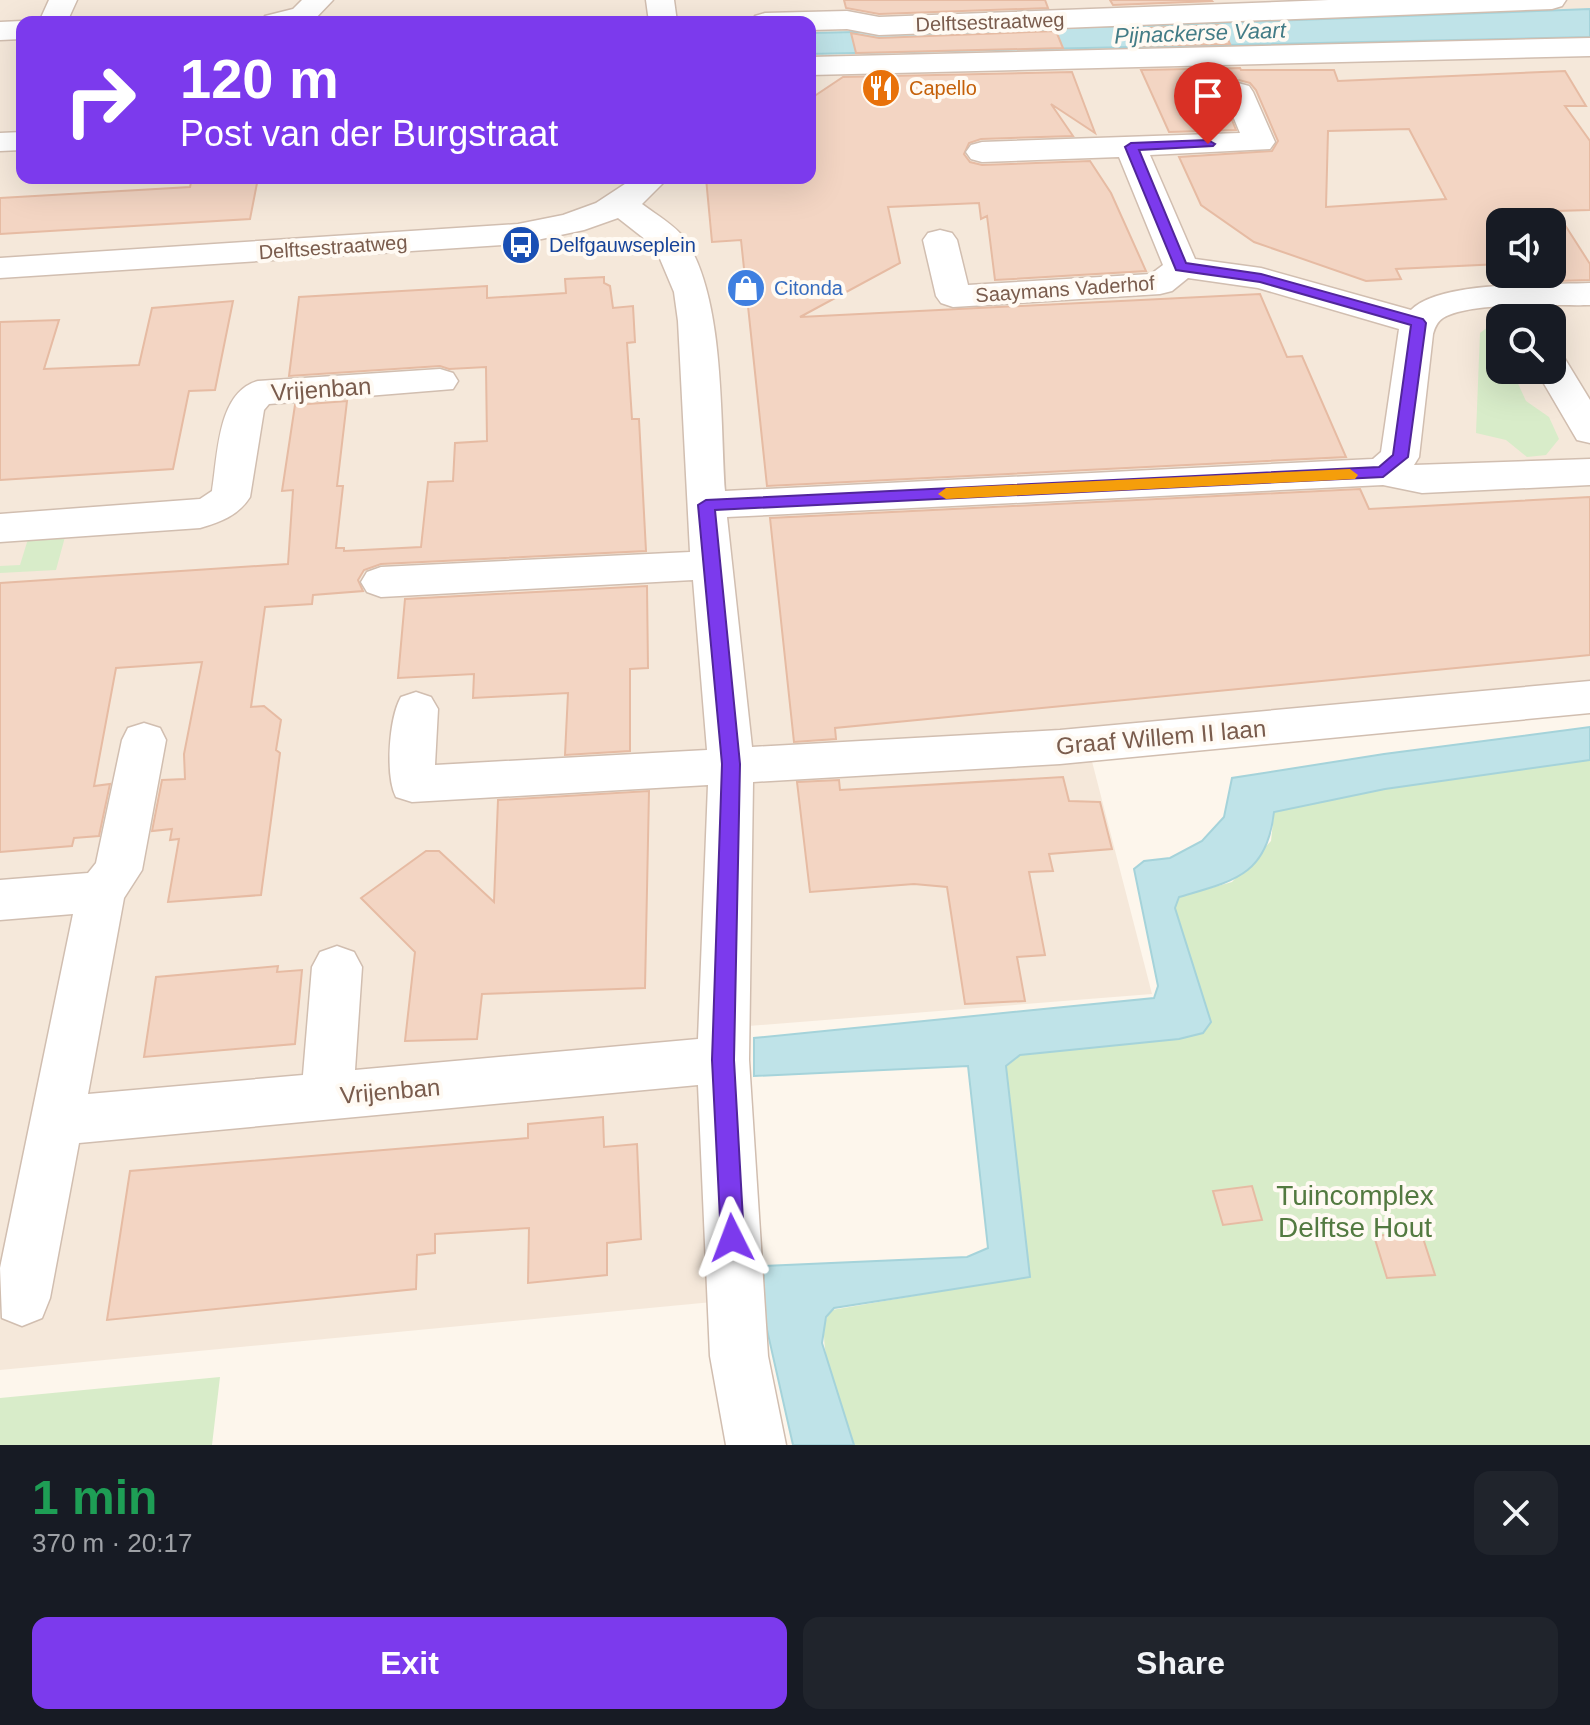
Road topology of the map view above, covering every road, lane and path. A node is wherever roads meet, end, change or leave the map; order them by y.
1 (1552, 0) edge
2 (311, 7) edge
3 (289, 16) edge
4 (816, 21) edge
5 (1590, 47) edge
6 (816, 66) edge
7 (1238, 92) dead end
8 (1131, 147) junction
9 (982, 152) dead end
10 (645, 184) edge
11 (621, 204) junction
12 (940, 240) dead end
13 (1181, 267) junction
14 (0, 268) edge
15 (1590, 294) edge
16 (1418, 323) junction
17 (440, 381) dead end
18 (1562, 384) edge
19 (1590, 431) edge
20 (1392, 465) junction
21 (1590, 472) edge
22 (706, 505) junction
23 (0, 528) edge
24 (711, 565) junction
25 (381, 582) dead end
26 (1590, 697) edge
27 (416, 709) dead end
28 (144, 740) dead end
29 (731, 764) junction
30 (101, 892) junction
31 (0, 900) edge
32 (337, 967) dead end
33 (723, 1060) junction
34 (327, 1096) junction
35 (56, 1121) junction
36 (22, 1298) dead end
37 (756, 1445) edge

1 - 4 street, Delftsestraatweg
2 - 3 street
5 - 6 street, Delftsestraatweg
7 - 8 street
8 - 9 street
8 - 13 street, Saaymans Vaderhof
10 - 11 street, Delftsestraatweg
11 - 14 street, Delftsestraatweg
11 - 22 street
12 - 13 street, Saaymans Vaderhof
13 - 16 street, Saaymans Vaderhof
15 - 16 street
16 - 20 street
17 - 23 street, Vrijenban
18 - 19 street
20 - 21 street
20 - 22 street
22 - 24 street
24 - 25 street
24 - 29 street
26 - 29 street, Graaf Willem II laan
27 - 29 street, Graaf Willem II laan
28 - 30 street
29 - 33 street
30 - 31 street
30 - 35 street
32 - 34 street
33 - 34 street, Vrijenban
33 - 37 street
34 - 35 street, Vrijenban
35 - 36 street

